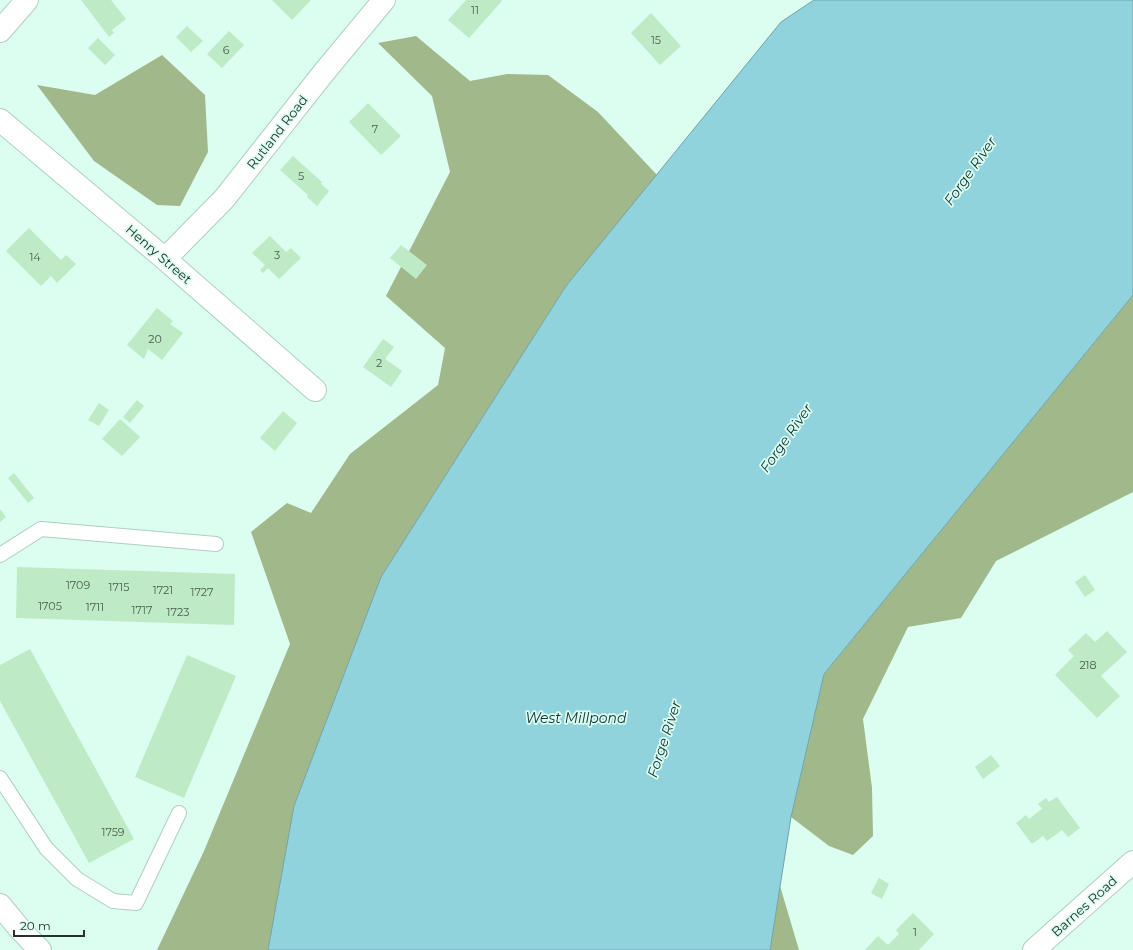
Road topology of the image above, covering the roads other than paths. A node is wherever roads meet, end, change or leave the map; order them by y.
1 (27, 0) edge
2 (384, 0) edge
3 (0, 31) edge
4 (0, 120) edge
5 (165, 259) junction
6 (315, 390) dead end
7 (216, 544) dead end
8 (0, 555) edge
9 (0, 778) edge
10 (179, 813) dead end
11 (1133, 862) edge
12 (0, 905) edge
13 (40, 950) edge
14 (1034, 950) edge

1 - 3 street
2 - 5 street, Rutland Road
4 - 5 street, Henry Street
5 - 6 street, Henry Street
7 - 8 lane
9 - 10 lane
11 - 14 street, Barnes Road
12 - 13 street

